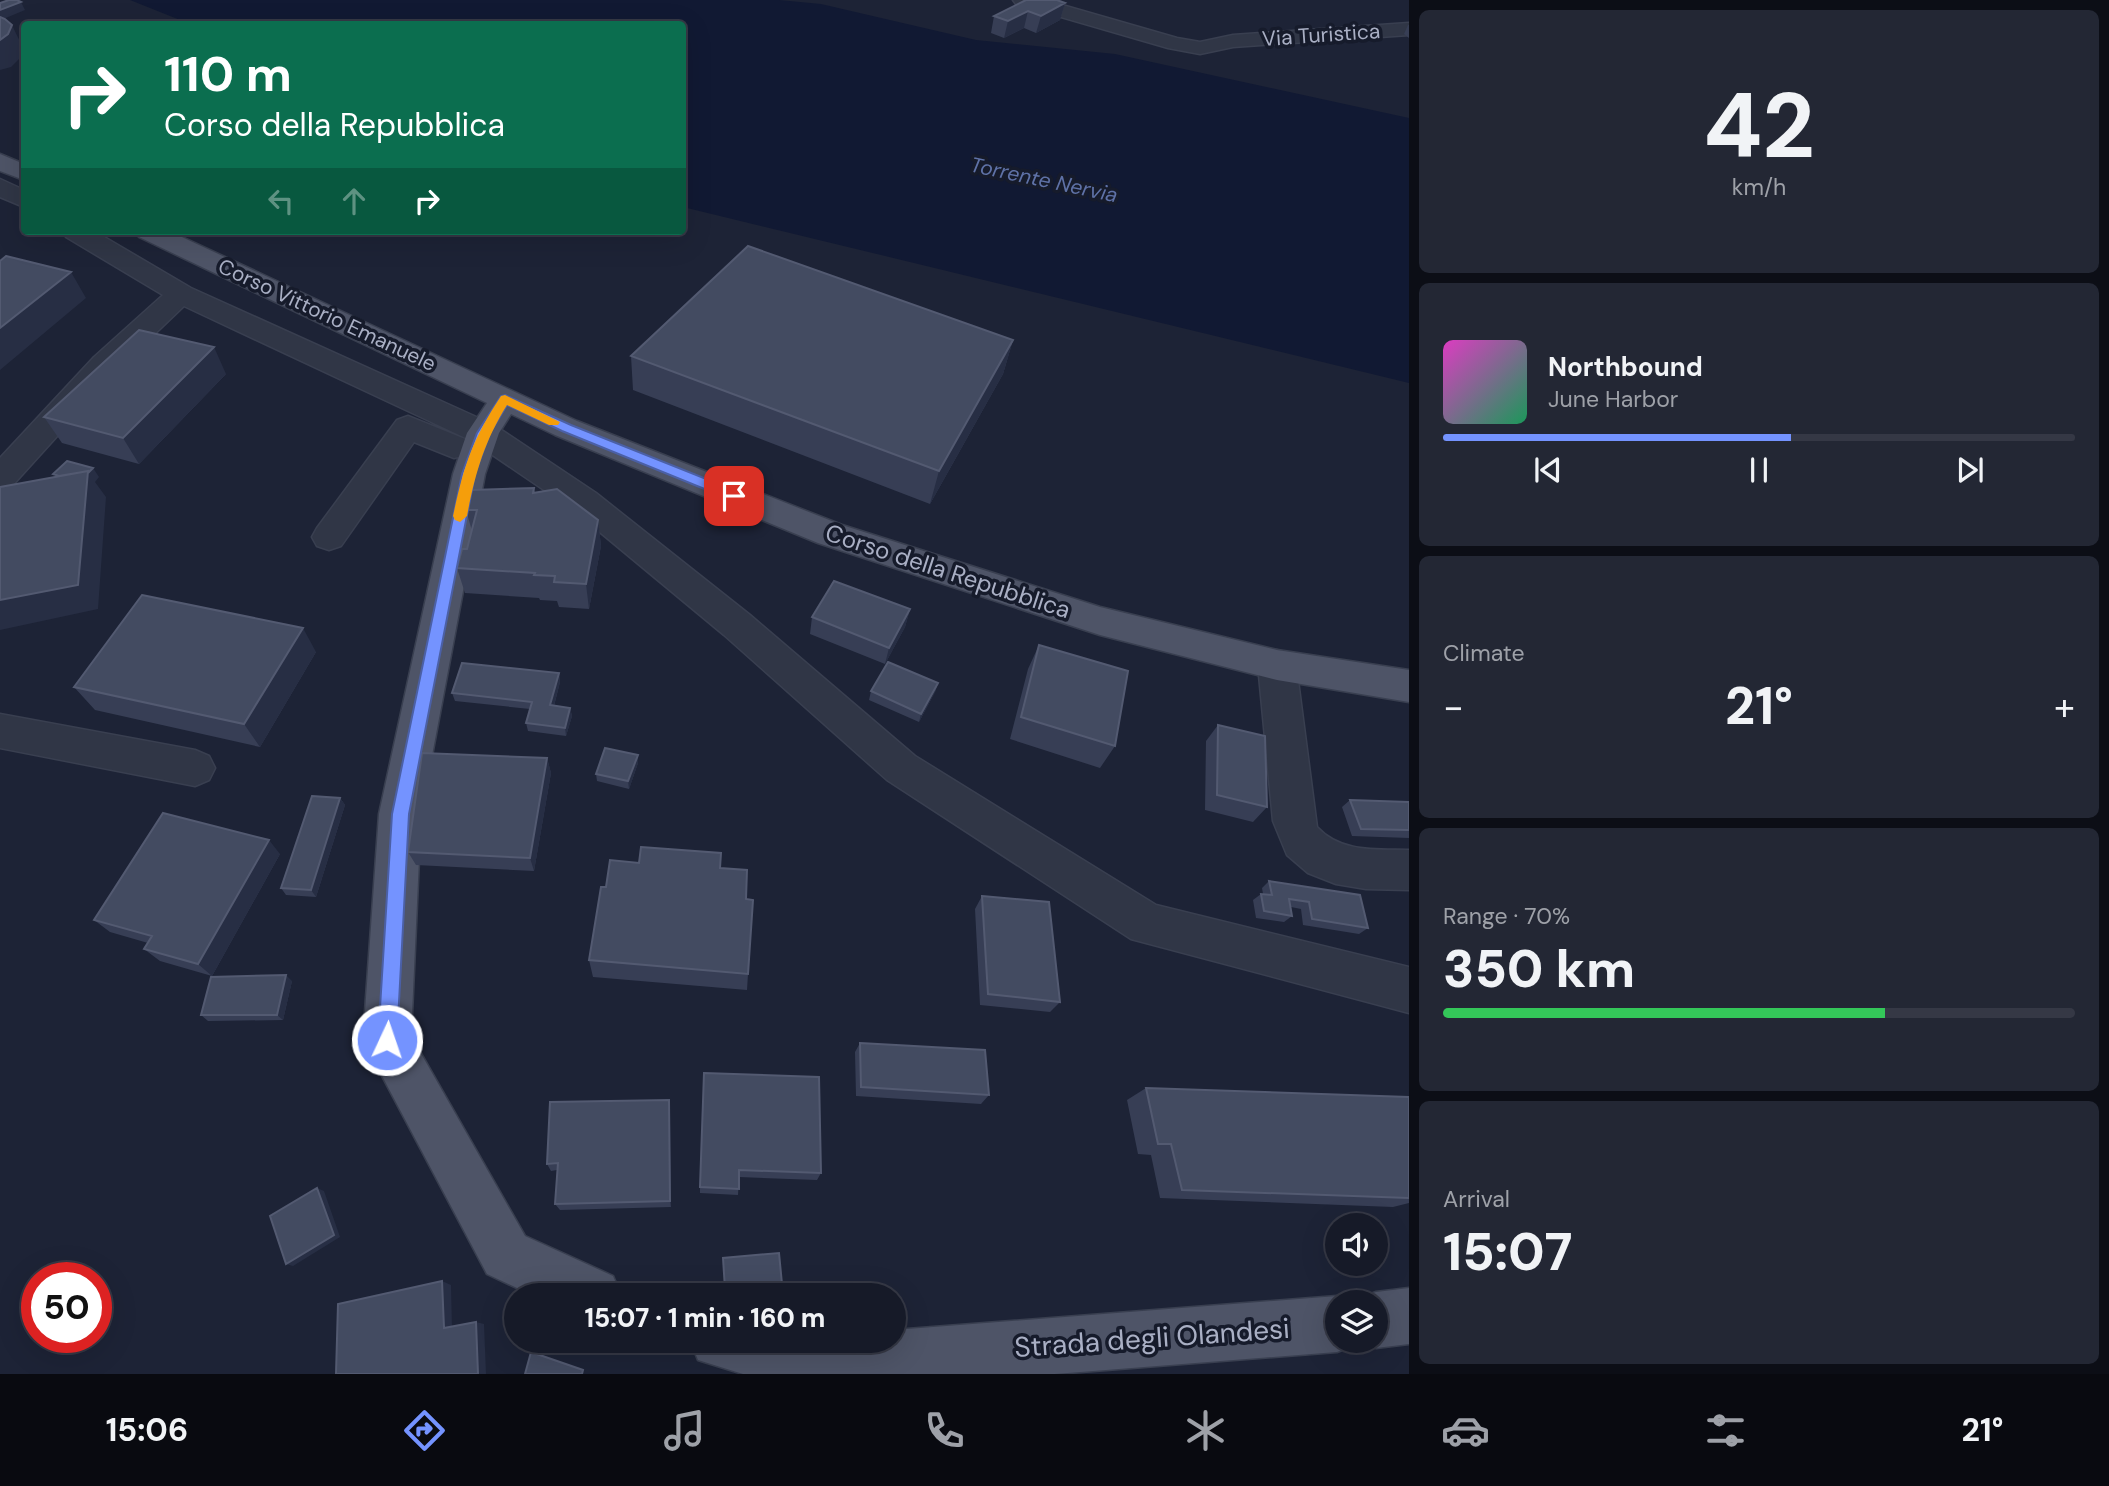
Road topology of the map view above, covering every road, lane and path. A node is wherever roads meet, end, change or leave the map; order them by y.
1 (1023, 0) edge
2 (1056, 0) edge
3 (1409, 29) edge
4 (1233, 41) junction
5 (0, 161) edge
6 (21, 172) edge
7 (82, 235) edge
8 (155, 235) edge
9 (181, 294) junction
10 (488, 429) junction
11 (0, 478) edge
12 (329, 537) dead end
13 (1277, 665) junction
14 (1409, 686) edge
15 (0, 731) edge
16 (195, 768) dead end
17 (1409, 870) edge
18 (1409, 990) edge
19 (568, 1283) edge
20 (1409, 1316) edge
21 (1388, 1319) edge
22 (1325, 1325) edge
23 (774, 1353) edge

1 - 4 street, Via Turistica
2 - 4 street, Via Turistica
3 - 4 street, Via Turistica
5 - 6 main road
7 - 9 street
8 - 10 main road, Corso Vittorio Emanuele
9 - 10 street
9 - 11 street
10 - 12 street
10 - 13 main road, Corso della Repubblica
10 - 18 street
10 - 19 main road
13 - 14 main road, Corso della Repubblica
13 - 17 street
15 - 16 street
20 - 21 main road
22 - 23 main road, Strada degli Olandesi

